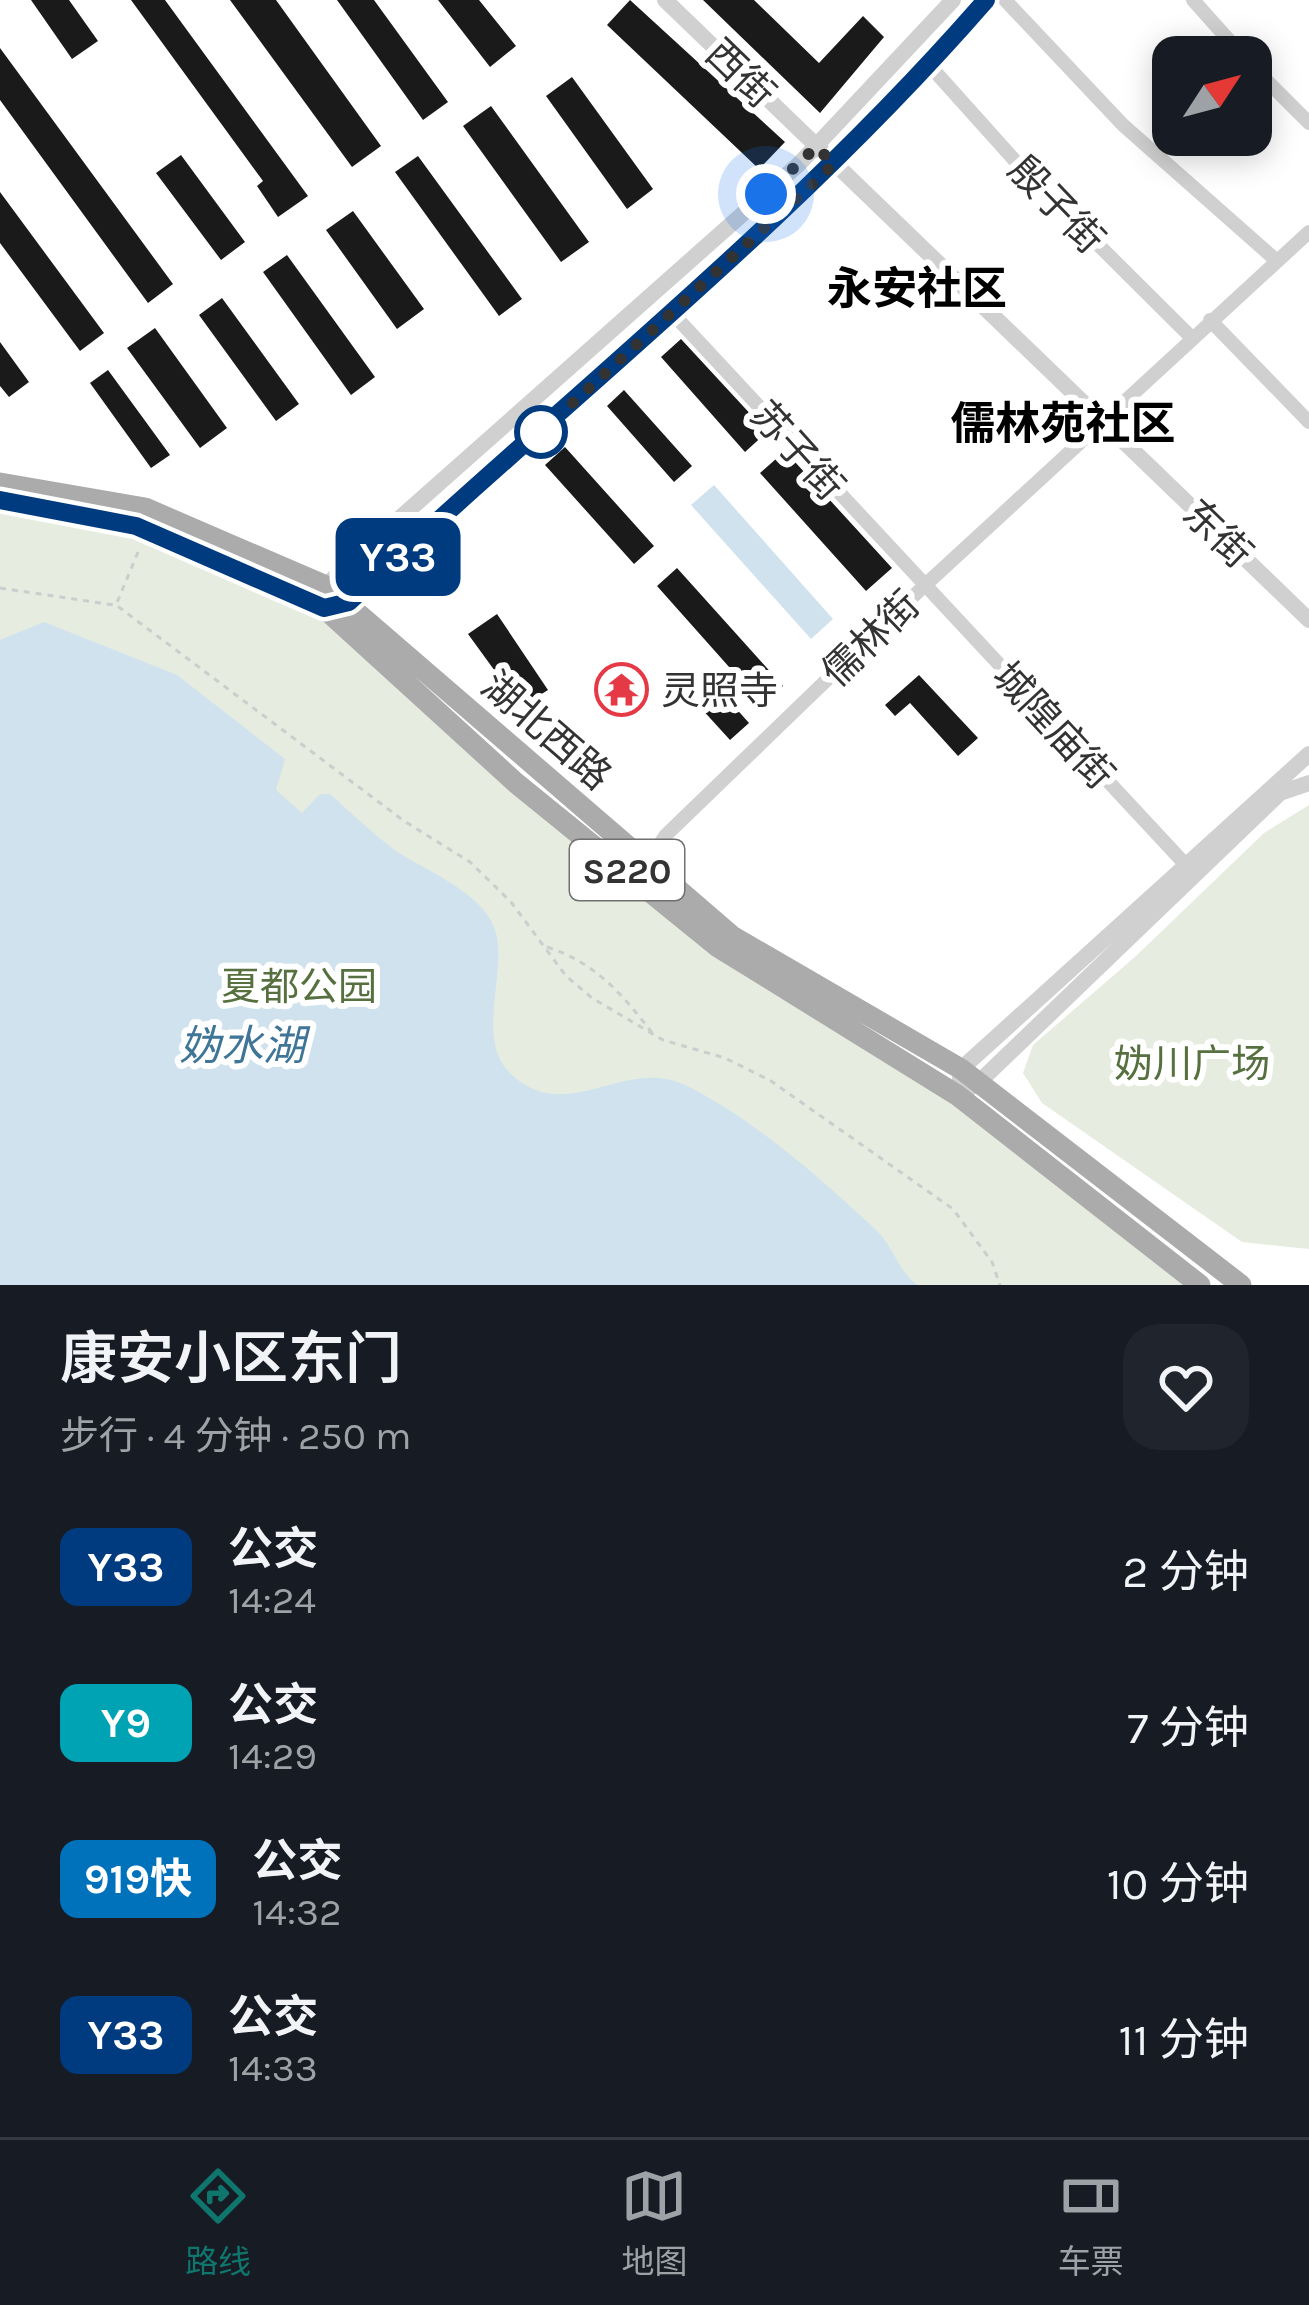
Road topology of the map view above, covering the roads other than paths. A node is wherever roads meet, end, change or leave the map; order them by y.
1 (665, 0) edge
2 (953, 0) edge
3 (986, 0) edge
4 (1005, 0) edge
5 (1193, 0) edge
6 (1225, 36) edge
7 (929, 66) junction
8 (1272, 86) edge
9 (1309, 124) edge
10 (816, 147) junction
11 (834, 164) junction
12 (1309, 232) edge
13 (1277, 261) junction
14 (674, 314) junction
15 (1210, 320) junction
16 (1190, 337) junction
17 (1101, 420) junction
18 (1309, 422) edge
19 (0, 483) edge
20 (0, 500) edge
21 (922, 586) junction
22 (325, 597) junction
23 (349, 602) junction
24 (1309, 620) edge
25 (1309, 754) edge
26 (1309, 783) edge
27 (1185, 864) junction
28 (642, 870) junction
29 (965, 1083) junction
30 (1200, 1285) edge
31 (1240, 1285) edge

1 - 10 street, 西街
2 - 10 street
3 - 7 street
4 - 13 street
5 - 6 street
7 - 11 street
7 - 16 street, 殷子街
8 - 9 street
10 - 11 street, 东街
10 - 22 street
11 - 14 street
11 - 17 street, 东街
12 - 13 street, 儒林街
13 - 15 street, 儒林街
14 - 21 street, 苏子街
14 - 23 street
15 - 16 street, 儒林街
15 - 18 street
16 - 17 street, 儒林街
17 - 21 street, 儒林街
17 - 24 street, 东街
19 - 22 main road, 湖北西路 / S220
20 - 22 main road, 湖北西路 / S220
21 - 27 street, 城隍庙街
21 - 28 street, 儒林街
22 - 23 main road, 湖北西路 / S220
22 - 28 main road, 湖北西路 / S220
23 - 28 main road, 湖北西路 / S220
25 - 27 street
26 - 29 street
27 - 29 street
28 - 29 main road, 湖北西路 / S220
29 - 30 main road, 湖北西路 / S220
29 - 31 main road, 湖北西路 / S220

